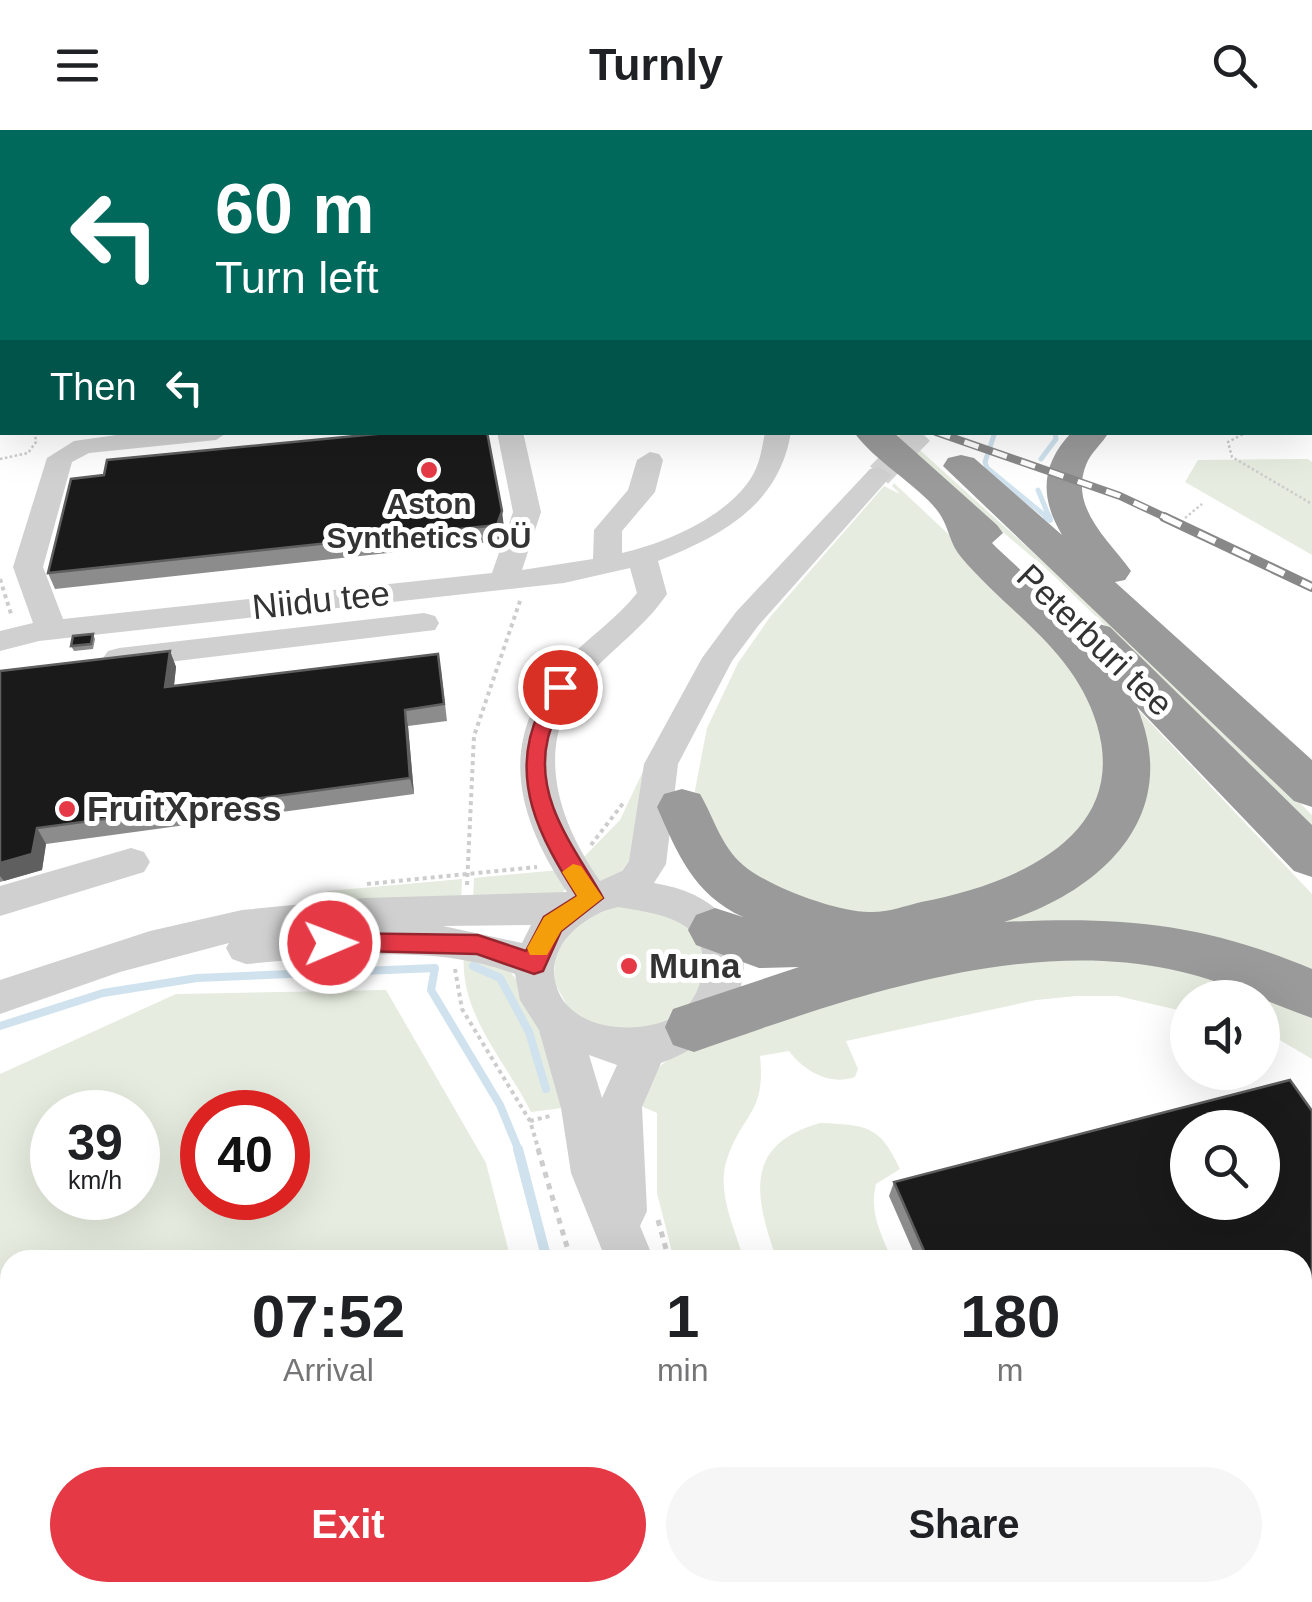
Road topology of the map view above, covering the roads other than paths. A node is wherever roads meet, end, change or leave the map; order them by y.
1 (187, 435) edge
2 (511, 435) edge
3 (777, 435) edge
4 (873, 435) edge
5 (925, 435) edge
6 (1089, 435) edge
7 (650, 460) dead end
8 (879, 474) tunnel mouth
9 (959, 511) junction
10 (642, 557) junction
11 (607, 565) junction
12 (516, 579) junction
13 (338, 598) junction
14 (424, 623) dead end
15 (51, 629) junction
16 (338, 633) junction
17 (0, 641) edge
18 (86, 661) edge
19 (681, 731) junction
20 (1296, 774) edge
21 (682, 807) junction
22 (1312, 857) edge
23 (131, 862) dead end
24 (593, 899) junction
25 (0, 902) edge
26 (706, 921) junction
27 (867, 932) junction
28 (130, 955) junction
29 (534, 964) junction
30 (1312, 994) edge
31 (0, 997) edge
32 (558, 1022) junction
33 (670, 1037) junction
34 (627, 1250) edge
35 (628, 1250) edge

1 - 15 street
2 - 12 street
3 - 10 street, Niidu tee
4 - 9 highway, Peterburi tee
5 - 20 highway, Peterburi tee
6 - 20 highway
7 - 11 street
8 - 19 street
9 - 22 highway, Peterburi tee
9 - 27 highway
10 - 11 street, Niidu tee
10 - 24 street
11 - 12 street, Niidu tee
12 - 13 street, Niidu tee
13 - 15 street, Niidu tee
13 - 16 street
14 - 16 street
15 - 17 street, Niidu tee
16 - 18 street
19 - 21 street
19 - 24 street
21 - 26 street
21 - 27 highway
23 - 25 street
24 - 26 street
24 - 28 street
24 - 29 street
26 - 27 highway
26 - 33 street
28 - 29 street
28 - 31 street
29 - 32 street
30 - 33 highway
32 - 33 street
32 - 34 street
33 - 35 street

